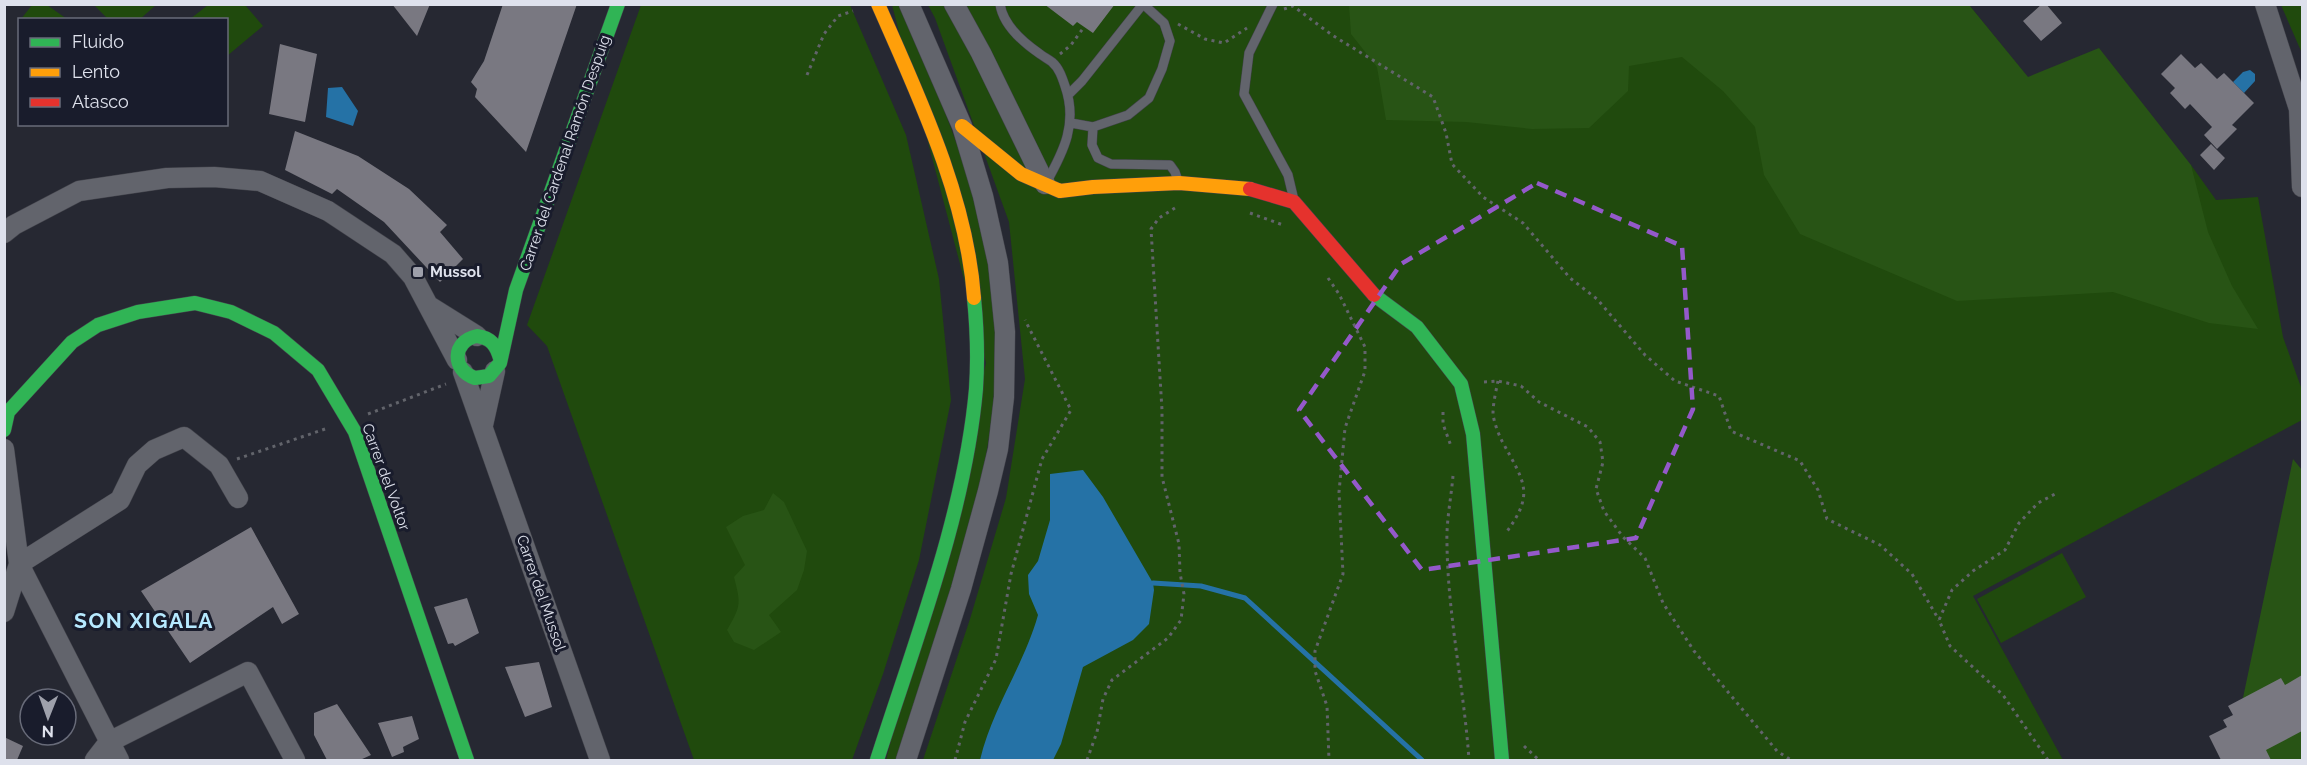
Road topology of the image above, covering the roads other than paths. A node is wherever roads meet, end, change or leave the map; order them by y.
1 (618, 4) edge
2 (878, 4) edge
3 (909, 4) edge
4 (954, 4) edge
5 (1000, 4) edge
6 (1143, 4) edge
7 (2265, 4) edge
8 (1272, 9) edge
9 (1068, 95) junction
10 (1071, 123) junction
11 (962, 126) junction
12 (1093, 128) junction
13 (1179, 183) junction
14 (1045, 184) junction
15 (2302, 187) edge
16 (1294, 202) junction
17 (4, 233) edge
18 (512, 302) junction
19 (429, 306) junction
20 (481, 336) junction
21 (498, 364) junction
22 (460, 366) junction
23 (483, 425) junction
24 (4, 430) edge
25 (4, 449) edge
26 (238, 498) dead end
27 (19, 564) junction
28 (4, 612) edge
29 (109, 742) junction
30 (95, 760) edge
31 (119, 760) edge
32 (295, 760) edge
33 (467, 760) edge
34 (600, 760) edge
35 (877, 760) edge
36 (906, 760) edge
37 (1502, 760) edge

1 - 18 street, Carrer del Cardenal Ramón Despuig
2 - 35 street
3 - 11 street
4 - 14 street
5 - 9 lane
6 - 9 lane
6 - 12 lane
7 - 15 street
8 - 16 lane
9 - 10 lane
10 - 12 lane
10 - 14 lane
11 - 14 street
11 - 36 street
12 - 13 lane
13 - 14 street
13 - 16 street
16 - 37 street
17 - 19 street, Carrer del Mussol
18 - 20 street, Carrer del Cardenal Ramón Despuig
18 - 21 street, Carrer del Cardenal Ramón Despuig
19 - 20 street, Carrer del Mussol
19 - 22 street, Carrer del Mussol
20 - 21 street
20 - 22 street
21 - 22 street
21 - 23 street
22 - 23 street, Carrer del Mussol
23 - 34 street, Carrer del Mussol
24 - 33 street, Carrer del Voltor
25 - 27 street
26 - 27 street
27 - 28 street
27 - 29 street
29 - 30 street
29 - 31 street
29 - 32 street

